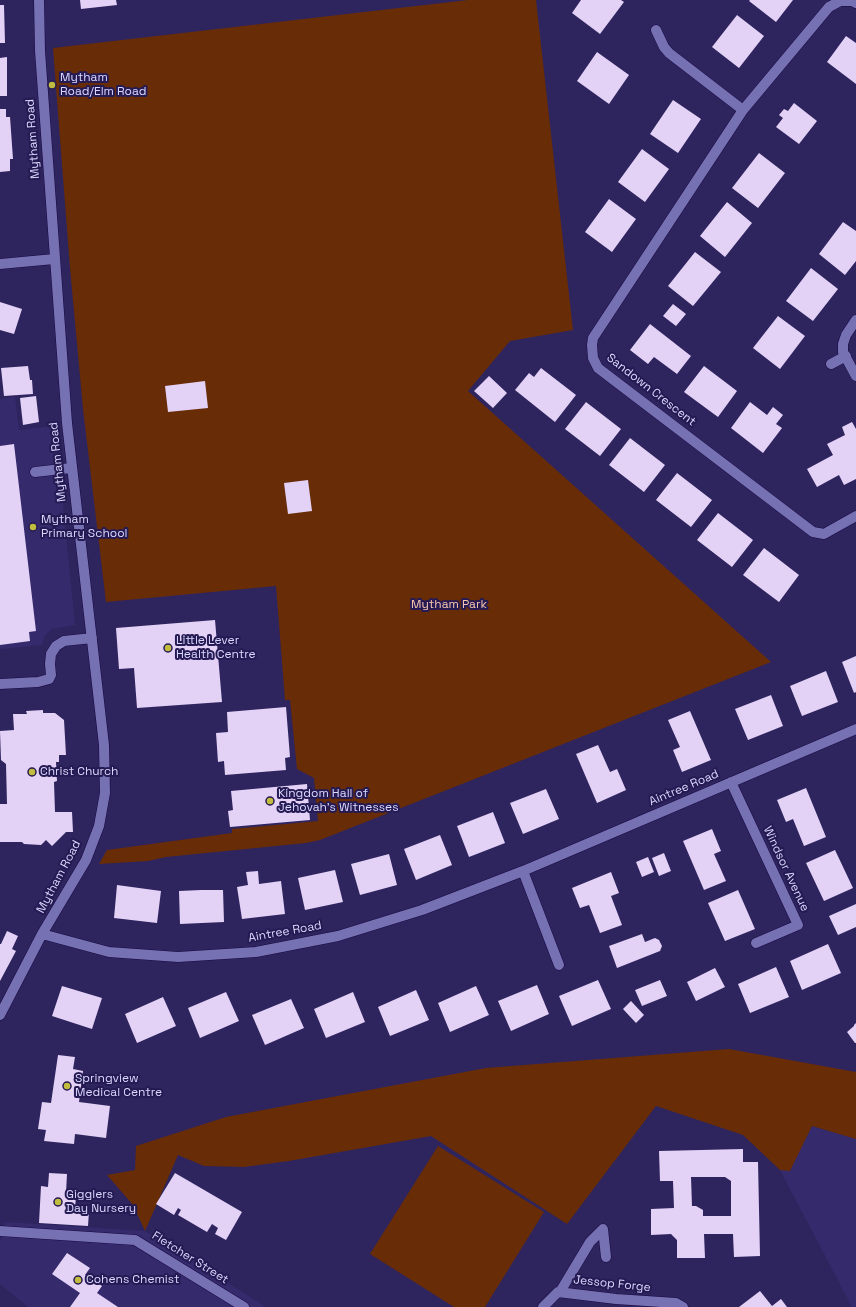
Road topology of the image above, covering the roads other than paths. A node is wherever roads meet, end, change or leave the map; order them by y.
1 (39, 0) edge
2 (856, 3) edge
3 (656, 30) dead end
4 (743, 110) junction
5 (54, 259) junction
6 (0, 264) edge
7 (856, 320) edge
8 (846, 356) junction
9 (832, 364) dead end
10 (856, 376) edge
11 (71, 468) junction
12 (35, 472) dead end
13 (856, 516) edge
14 (92, 638) junction
15 (0, 684) edge
16 (856, 729) edge
17 (731, 782) junction
18 (523, 872) junction
19 (42, 934) junction
20 (756, 943) dead end
21 (560, 965) dead end
22 (0, 1015) edge
23 (0, 1231) edge
24 (606, 1257) dead end
25 (560, 1292) junction
26 (244, 1307) edge
27 (543, 1307) edge
28 (683, 1307) edge

1 - 5 street, Mytham Road
2 - 4 street, Sandown Crescent
3 - 4 street
4 - 13 street, Sandown Crescent
5 - 6 street
5 - 11 street, Mytham Road
7 - 8 street
8 - 9 street
8 - 10 street
11 - 12 street
11 - 14 street, Mytham Road
14 - 15 street
14 - 19 street, Mytham Road
16 - 17 street, Aintree Road
17 - 18 street, Aintree Road
17 - 20 street, Windsor Avenue
18 - 19 street, Aintree Road
18 - 21 street
19 - 22 street, Mytham Road
23 - 26 street, Fletcher Street
24 - 25 street
25 - 27 street, Jessop Forge
25 - 28 street, Jessop Forge

